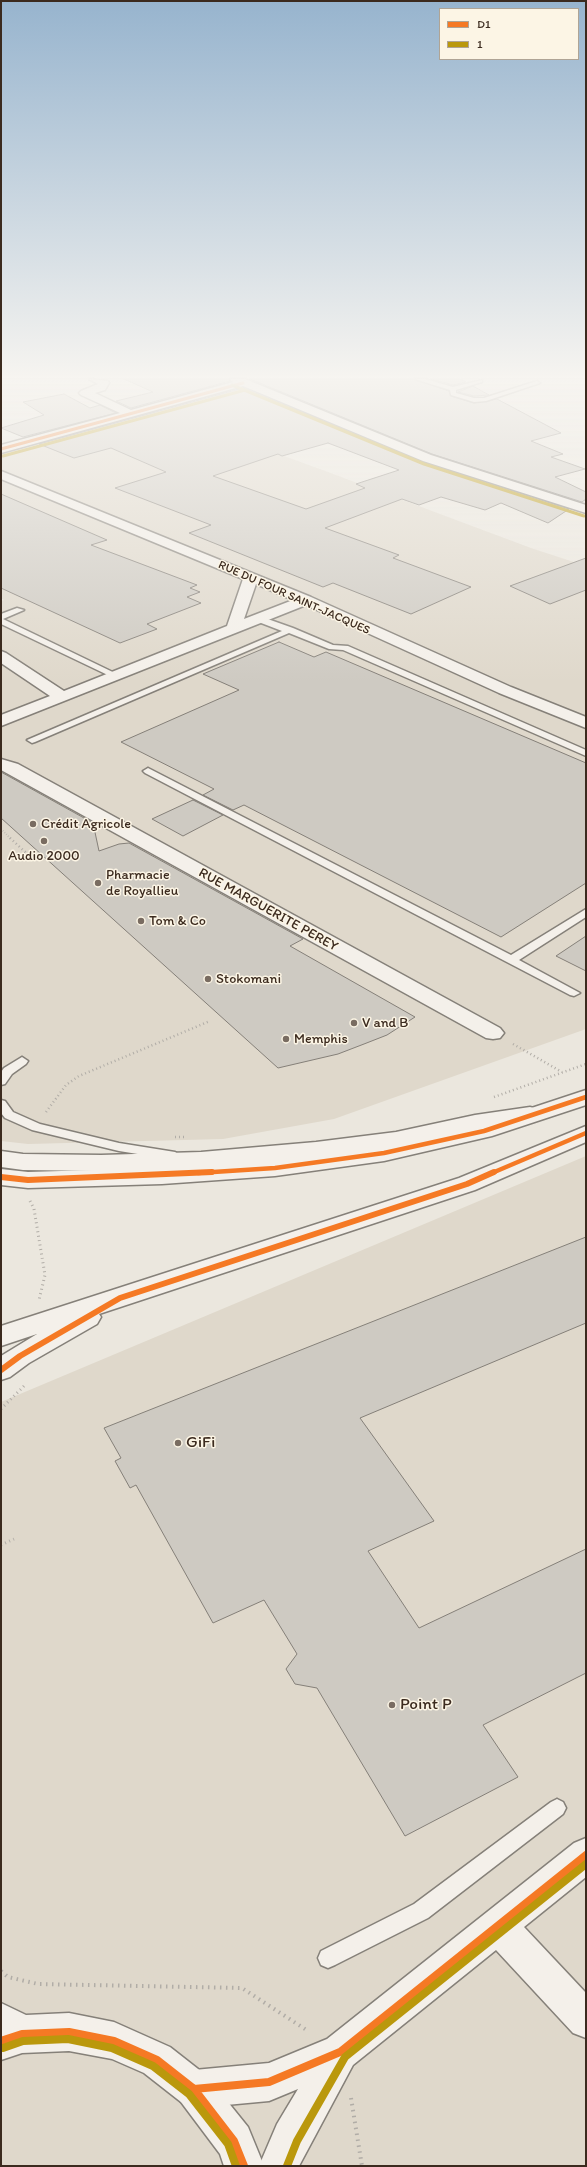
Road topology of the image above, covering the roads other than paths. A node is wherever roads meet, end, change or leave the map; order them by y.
1 (14, 480) edge
2 (496, 480) edge
3 (585, 509) edge
4 (250, 577) junction
5 (306, 600) junction
6 (20, 610) dead end
7 (1, 617) edge
8 (259, 619) junction
9 (1, 621) edge
10 (234, 628) junction
11 (290, 630) junction
12 (1, 656) edge
13 (117, 676) junction
14 (63, 697) junction
15 (1, 721) edge
16 (586, 723) edge
17 (32, 740) dead end
18 (586, 753) edge
19 (1, 764) edge
20 (148, 771) dead end
21 (586, 912) edge
22 (511, 960) junction
23 (574, 993) dead end
24 (493, 1034) road end
25 (22, 1061) dead end
26 (1, 1081) edge
27 (586, 1097) edge
28 (1, 1104) edge
29 (545, 1112) junction
30 (586, 1133) edge
31 (1, 1159) edge
32 (202, 1160) junction
33 (1, 1177) edge
34 (120, 1298) junction
35 (1, 1336) edge
36 (1, 1370) edge
37 (557, 1808) dead end
38 (586, 1855) edge
39 (497, 1925) junction
40 (328, 1958) dead end
41 (586, 2020) edge
42 (8, 2032) edge
43 (340, 2052) junction
44 (194, 2089) junction
45 (244, 2166) edge
46 (279, 2166) edge

1 - 4 street, RUE DU FOUR SAINT-JACQUES
2 - 3 street
4 - 5 street, RUE DU FOUR SAINT-JACQUES
4 - 10 street
5 - 8 street
5 - 16 street, RUE DU FOUR SAINT-JACQUES
6 - 7 lane
8 - 10 street
8 - 11 lane
9 - 13 lane
10 - 13 street
11 - 17 lane
11 - 18 lane
12 - 14 street
13 - 14 street
14 - 15 street
19 - 24 street, RUE MARGUERITE PEREY
20 - 22 lane
21 - 22 lane
22 - 23 lane
25 - 26 lane
27 - 29 street
28 - 32 lane
29 - 32 street
29 - 33 street
30 - 34 street
31 - 32 street
34 - 35 street
34 - 36 street
37 - 40 lane
38 - 39 street
39 - 41 street
39 - 43 street
42 - 44 street
43 - 44 street
43 - 46 street
44 - 45 street

